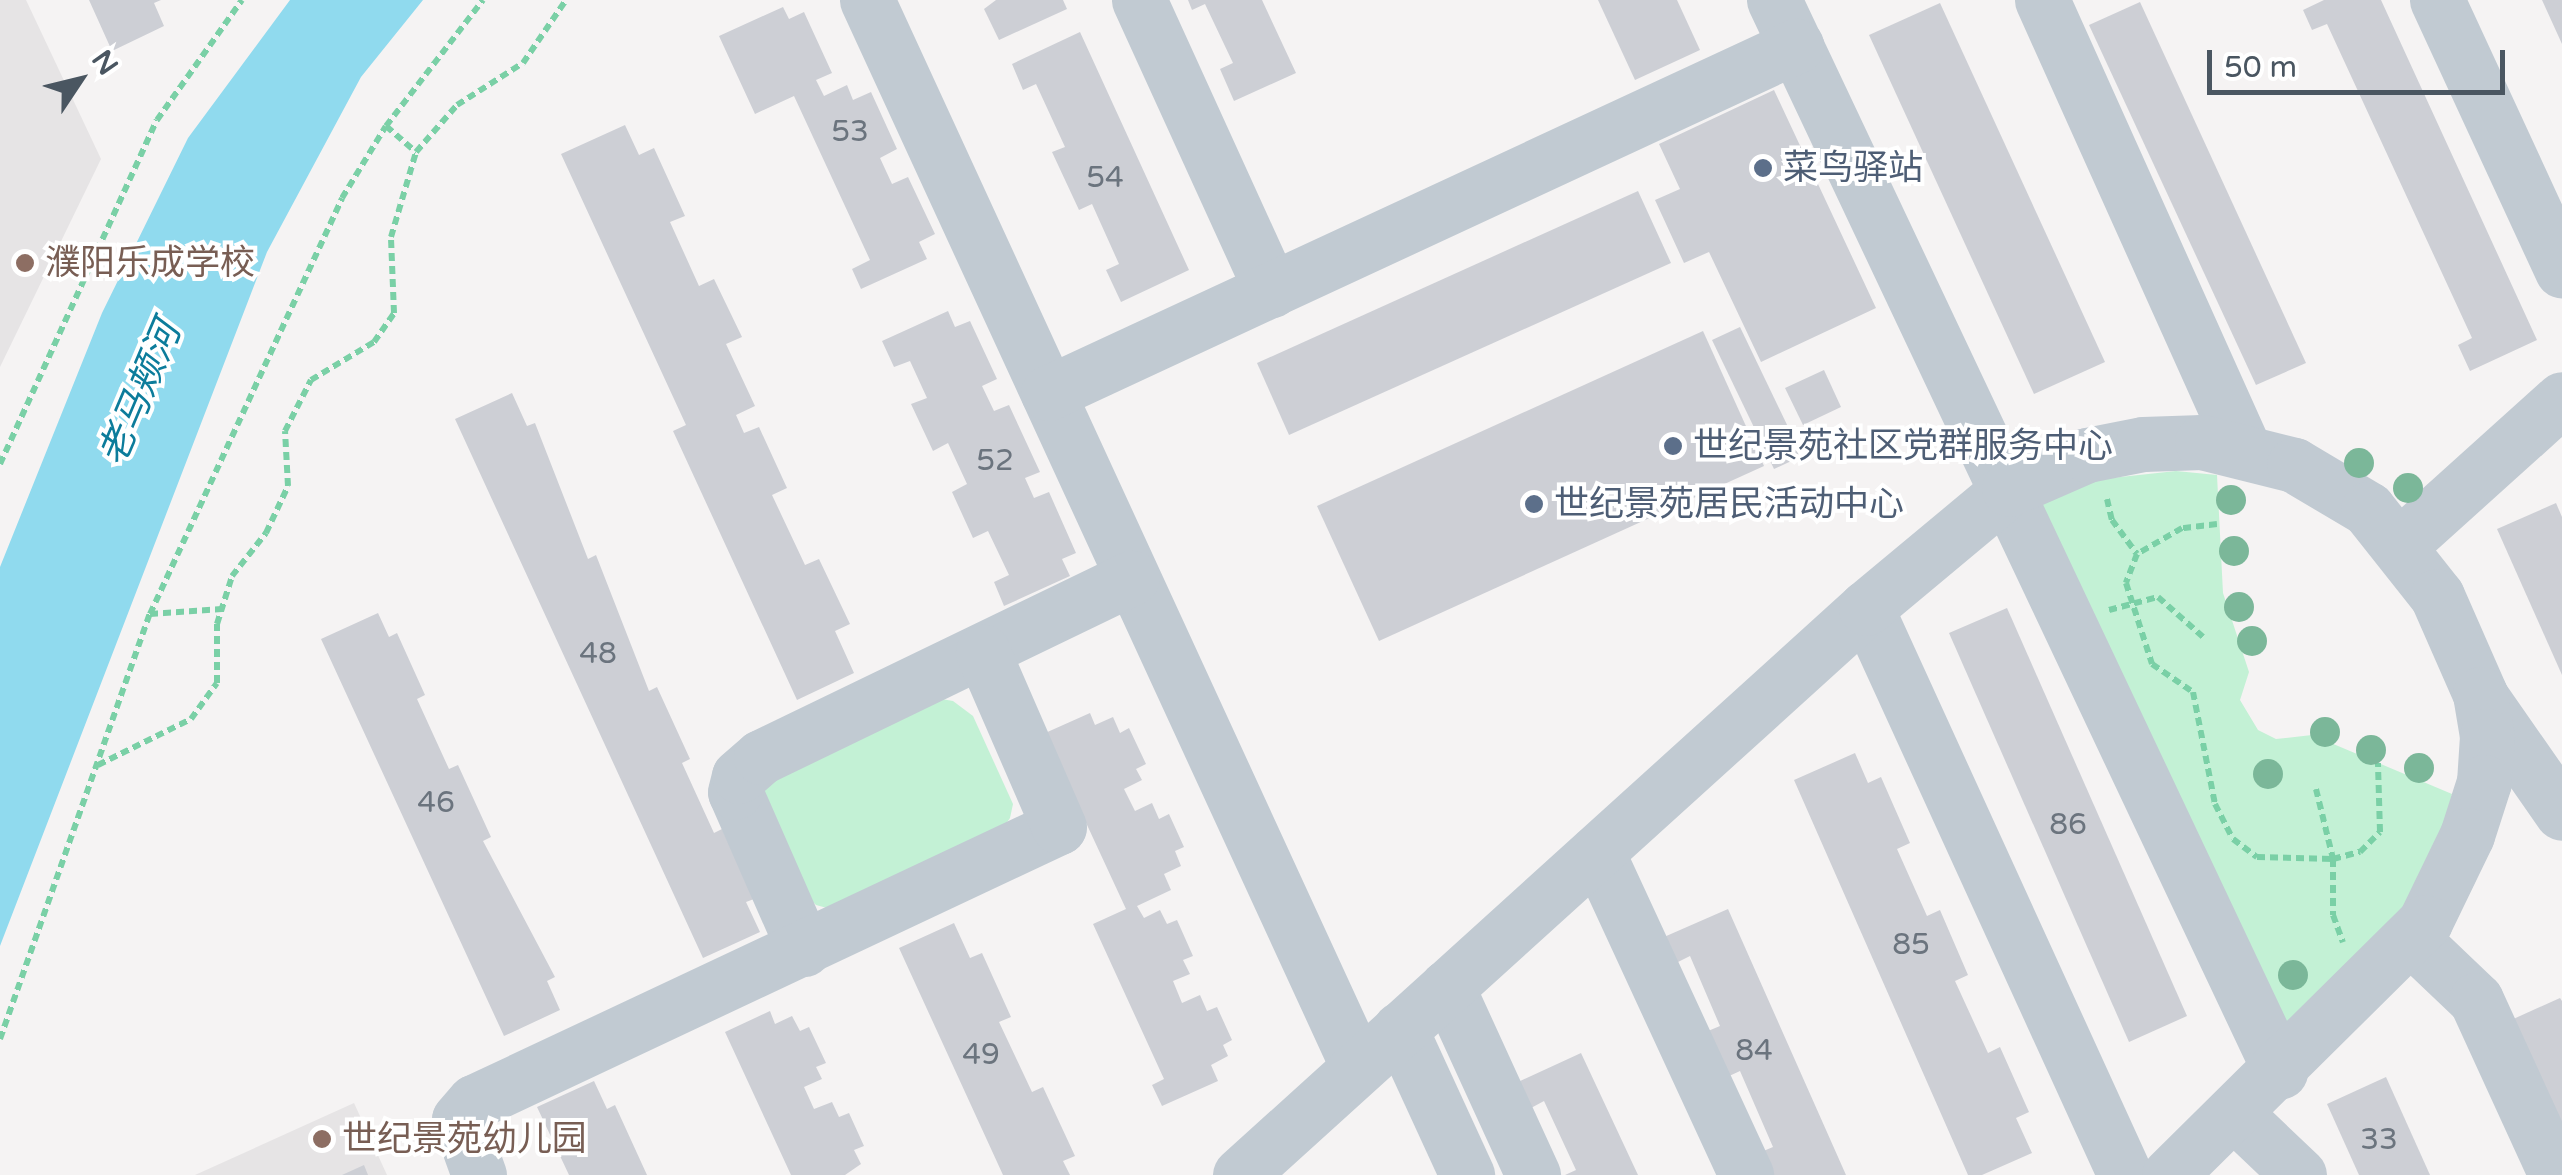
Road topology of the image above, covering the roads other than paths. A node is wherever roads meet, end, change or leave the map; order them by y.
1 (867, 0) edge
2 (1139, 0) edge
3 (2042, 0) edge
4 (2438, 0) edge
5 (1785, 23) edge
6 (2562, 270) edge
7 (1271, 290) junction
8 (1048, 393) junction
9 (2562, 399) edge
10 (2244, 450) junction
11 (2009, 489) junction
12 (2400, 545) junction
13 (1132, 578) junction
14 (1866, 608) junction
15 (983, 652) junction
16 (2480, 694) junction
17 (2562, 813) edge
18 (1597, 852) junction
19 (2412, 939) junction
20 (804, 949) junction
21 (1447, 988) junction
22 (1400, 1029) junction
23 (1358, 1068) junction
24 (2280, 1072) junction
25 (2236, 1115) junction
26 (1241, 1174) edge
27 (479, 1175) edge
28 (1467, 1175) edge
29 (1532, 1175) edge
30 (1746, 1175) edge
31 (2125, 1175) edge
32 (2169, 1175) edge
33 (2298, 1175) edge
34 (2556, 1175) edge

1 - 8 street
2 - 7 street
3 - 10 street
4 - 6 street
5 - 7 street
5 - 11 street
7 - 8 street
8 - 13 street
9 - 12 street
10 - 11 street
10 - 12 street
11 - 14 street
11 - 24 street
12 - 16 street
13 - 15 street
13 - 23 street
14 - 18 street
14 - 31 street
15 - 20 street
15 - 20 street
16 - 17 street
16 - 19 street
18 - 21 street
18 - 30 street
19 - 24 street
19 - 34 street
20 - 27 street
21 - 22 street
21 - 29 street
22 - 23 street
22 - 28 street
23 - 26 street
24 - 25 street
25 - 32 street
25 - 33 street

